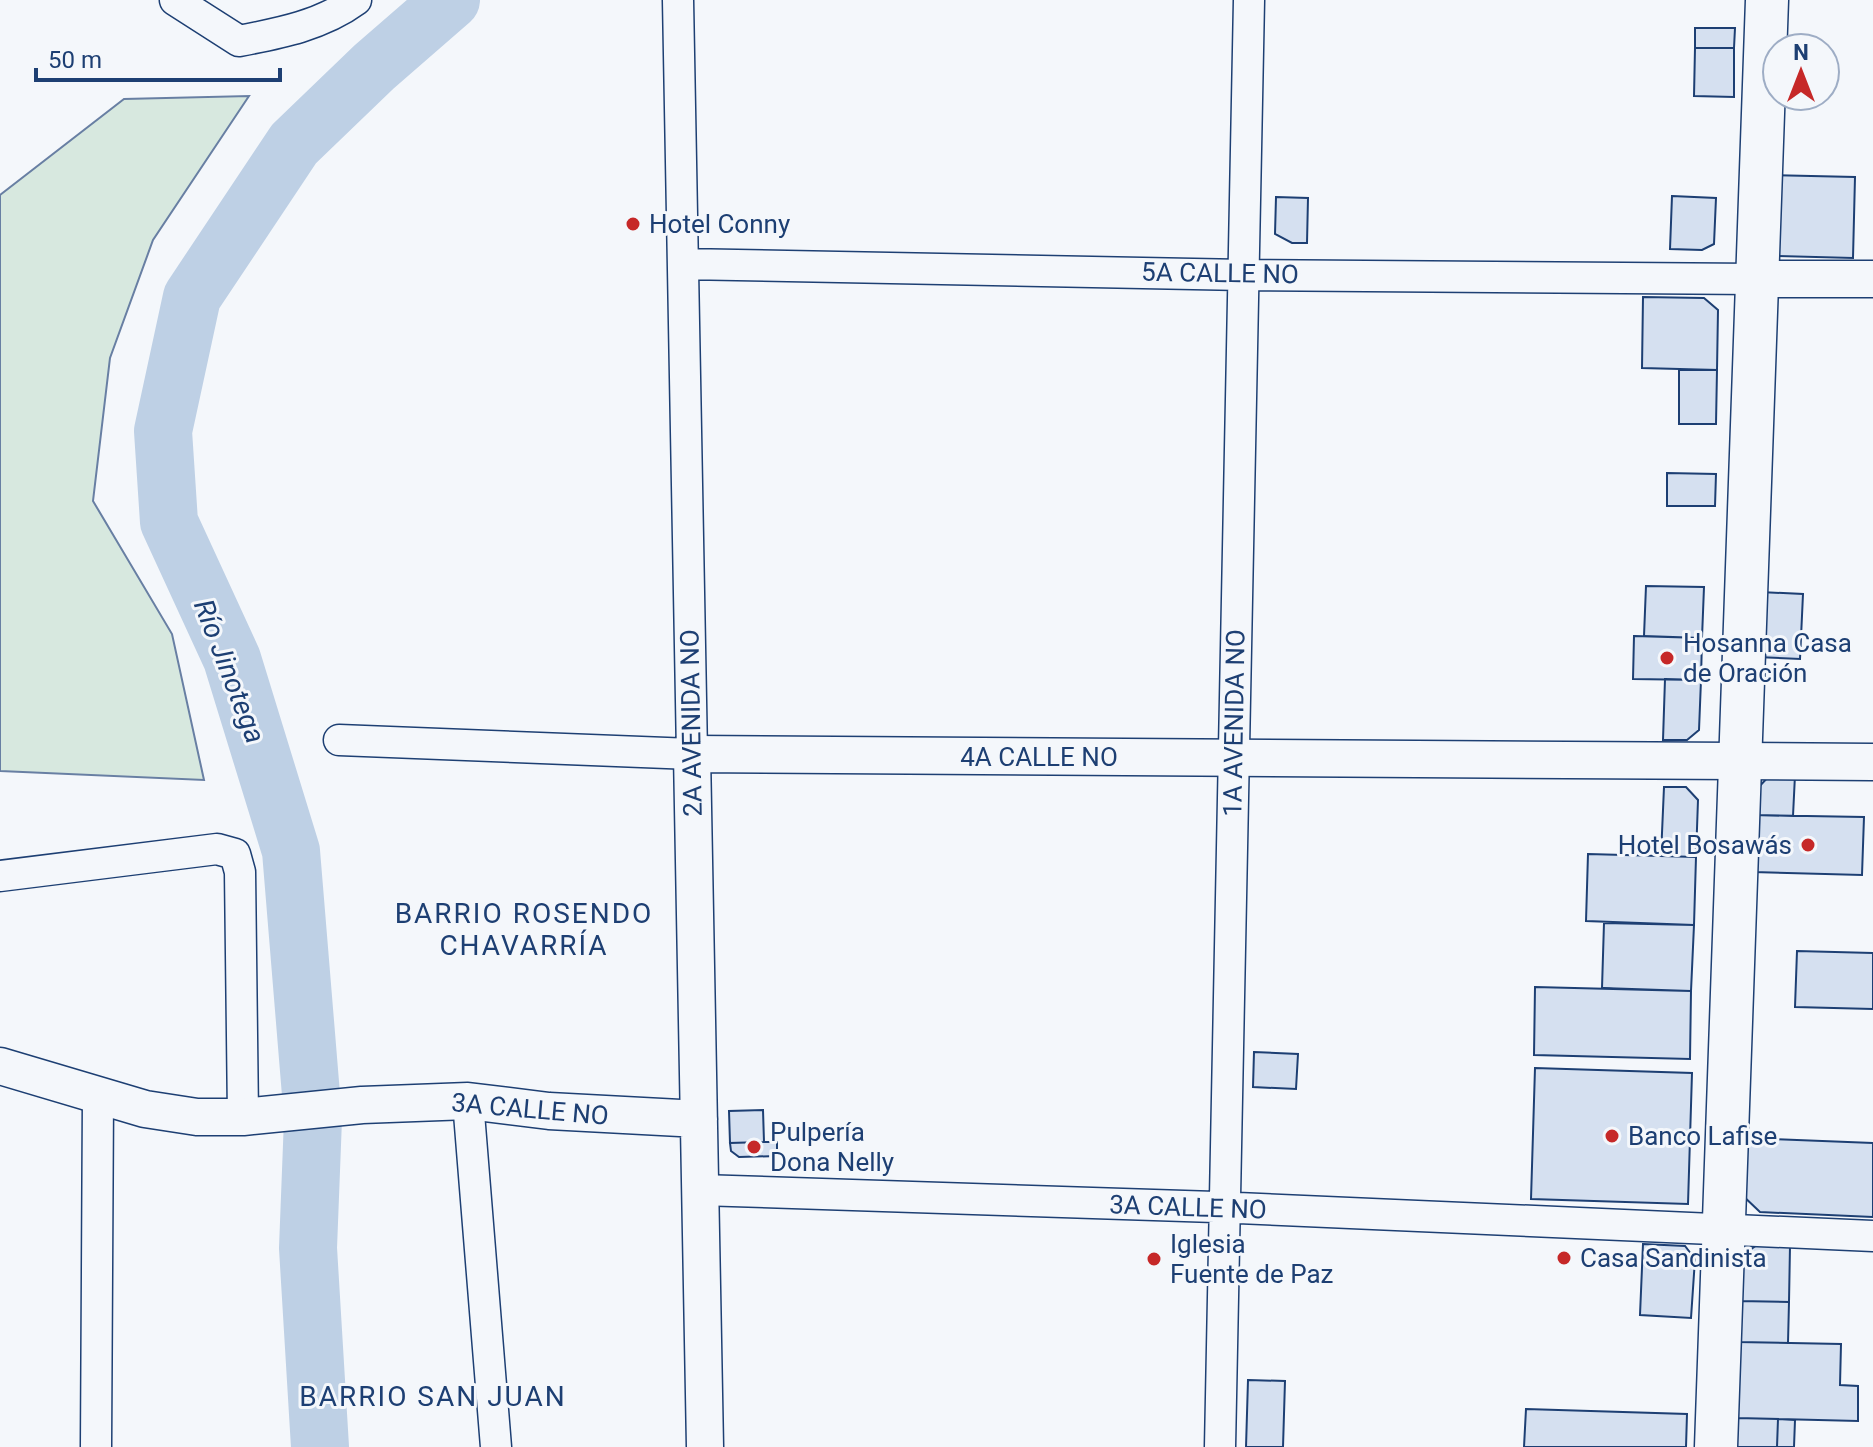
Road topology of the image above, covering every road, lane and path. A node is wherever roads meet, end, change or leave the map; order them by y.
1 (175, 0) edge
2 (356, 0) edge
3 (678, 0) edge
4 (1249, 0) edge
5 (1767, 0) edge
6 (683, 264) junction
7 (1244, 275) junction
8 (1757, 279) junction
9 (1873, 279) edge
10 (339, 740) dead end
11 (692, 754) junction
12 (1234, 758) junction
13 (1741, 762) junction
14 (1873, 762) edge
15 (0, 876) edge
16 (0, 1066) edge
17 (98, 1096) junction
18 (468, 1101) junction
19 (254, 1117) junction
20 (699, 1119) junction
21 (700, 1190) junction
22 (1225, 1208) junction
23 (1724, 1230) junction
24 (1873, 1236) edge
25 (96, 1447) edge
26 (496, 1447) edge
27 (705, 1447) edge
28 (1220, 1447) edge
29 (1716, 1447) edge

1 - 2 street
3 - 6 street, 2A AVENIDA NO
4 - 7 street, 1A AVENIDA NO
5 - 8 main road
6 - 7 street, 5A CALLE NO
6 - 11 street, 2A AVENIDA NO
7 - 8 street, 5A CALLE NO
7 - 12 street, 1A AVENIDA NO
8 - 9 street
8 - 13 main road
10 - 11 street, 4A CALLE NO
11 - 12 street, 4A CALLE NO
11 - 20 street, 2A AVENIDA NO
12 - 13 street, 4A CALLE NO
12 - 22 street, 1A AVENIDA NO
13 - 14 street, 4A CALLE NO
13 - 23 main road
15 - 19 street
16 - 17 street, 3A CALLE NO
17 - 19 street, 3A CALLE NO
17 - 25 street
18 - 19 street, 3A CALLE NO
18 - 20 street, 3A CALLE NO
18 - 26 street
20 - 21 street, 2A AVENIDA NO
21 - 22 street, 3A CALLE NO
21 - 27 street, 2A AVENIDA NO
22 - 23 street, 3A CALLE NO
22 - 28 street, 1A AVENIDA NO
23 - 24 street, 3A CALLE NO
23 - 29 main road

